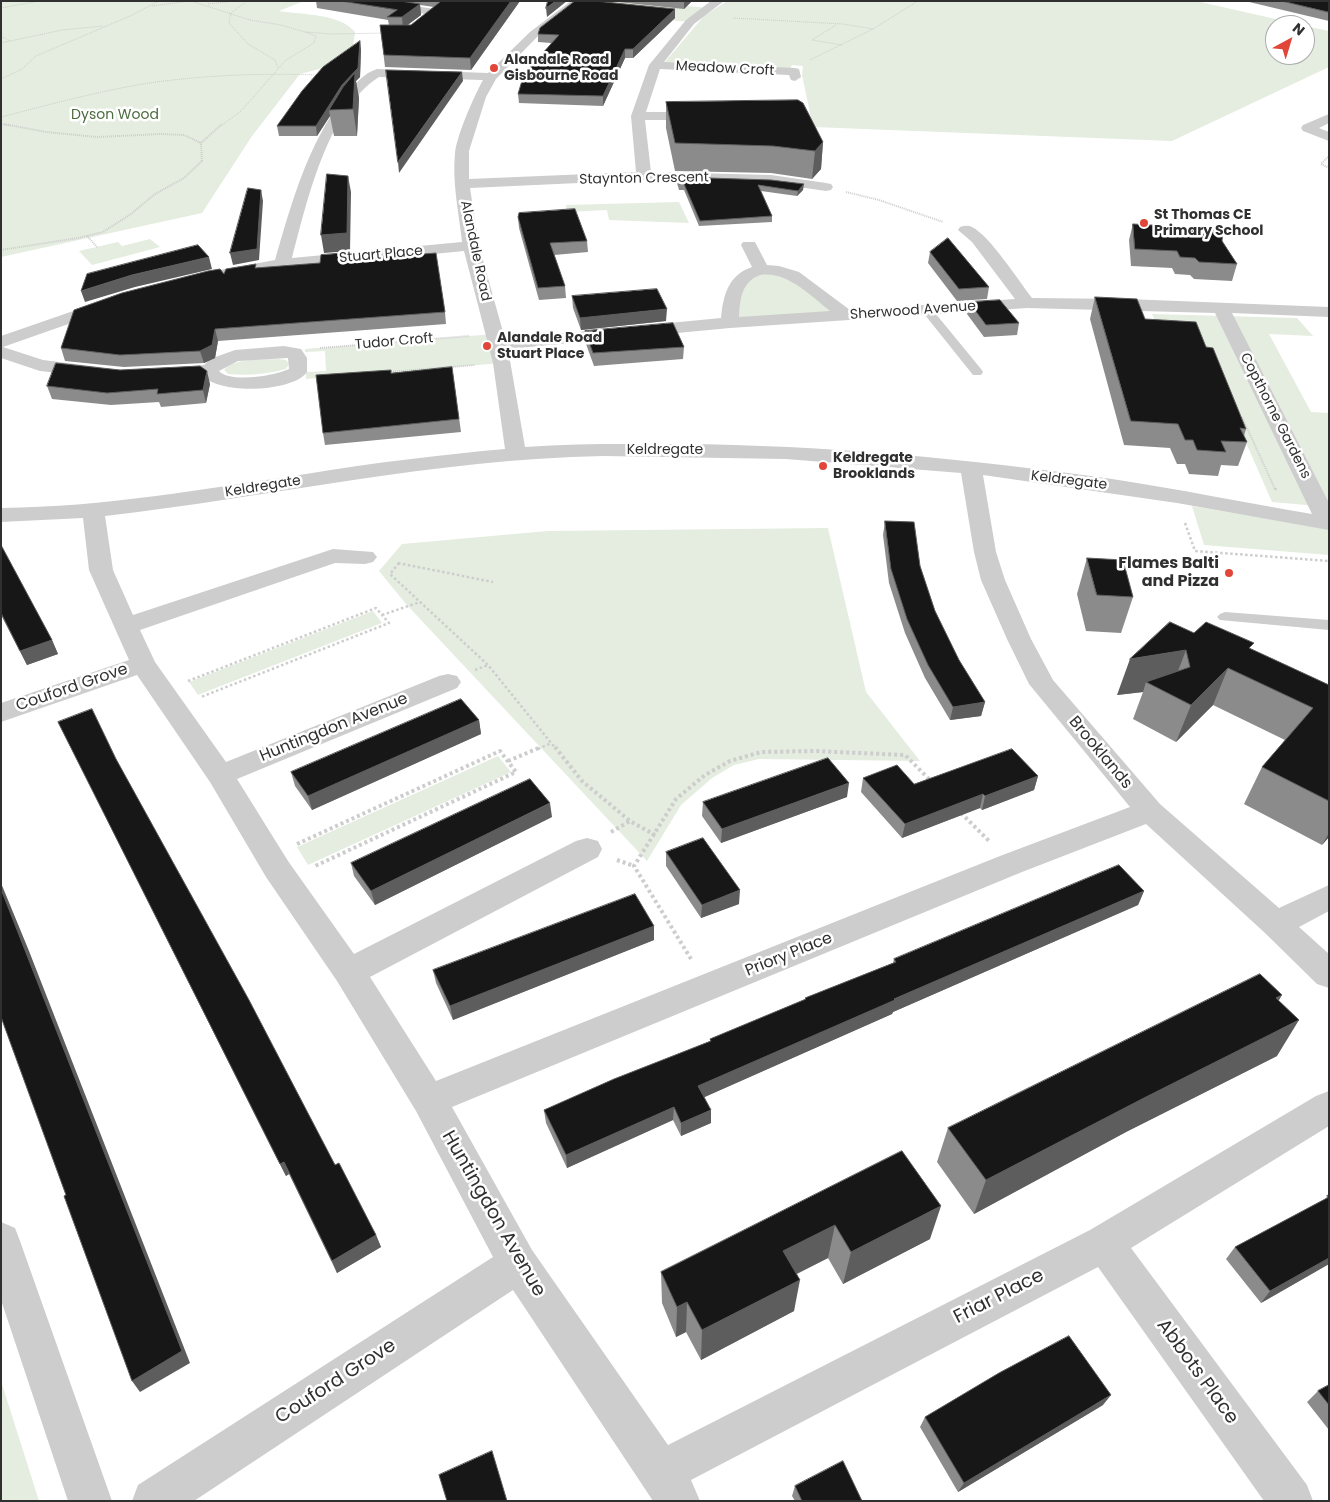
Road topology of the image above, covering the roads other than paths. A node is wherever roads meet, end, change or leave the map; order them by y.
1 (354, 1) edge
2 (718, 1) edge
3 (576, 2) edge
4 (448, 5) edge
5 (593, 5) edge
6 (435, 12) junction
7 (678, 13) dead end
8 (697, 15) junction
9 (385, 33) edge
10 (407, 33) junction
11 (427, 35) edge
12 (656, 65) junction
13 (796, 73) road end
14 (491, 77) junction
15 (638, 116) junction
16 (715, 116) edge
17 (1329, 118) edge
18 (1329, 137) edge
19 (644, 176) junction
20 (462, 184) junction
21 (826, 187) road end
22 (998, 236) dead end
23 (749, 245) dead end
24 (471, 246) junction
25 (282, 264) junction
26 (762, 269) junction
27 (203, 279) edge
28 (125, 299) edge
29 (1027, 303) junction
30 (1221, 308) junction
31 (927, 310) junction
32 (1329, 312) edge
33 (846, 315) junction
34 (730, 323) junction
35 (496, 339) junction
36 (1, 342) edge
37 (1, 352) edge
38 (209, 370) junction
39 (976, 372) dead end
40 (106, 373) edge
41 (153, 374) edge
42 (516, 454) junction
43 (971, 469) junction
44 (93, 511) junction
45 (1, 515) edge
46 (1329, 523) edge
47 (365, 557) road end
48 (1225, 617) dead end
49 (1329, 625) edge
50 (126, 626) junction
51 (143, 664) junction
52 (448, 682) dead end
53 (1, 712) edge
54 (220, 775) junction
55 (1150, 812) junction
56 (587, 849) dead end
57 (1329, 897) edge
58 (1276, 924) junction
59 (349, 972) junction
60 (1329, 975) edge
61 (429, 1100) junction
62 (1329, 1107) edge
63 (1, 1241) edge
64 (1104, 1243) junction
65 (518, 1264) junction
66 (669, 1486) edge
67 (90, 1501) edge
68 (154, 1501) edge
69 (1291, 1501) edge

1 - 6 street
2 - 8 street
3 - 5 street
3 - 14 street, Alandale Road
4 - 6 street
6 - 10 street
7 - 8 street
8 - 12 street
9 - 10 street
10 - 11 street
12 - 13 street, Meadow Croft
12 - 15 street
14 - 20 street, Alandale Road
14 - 25 street
15 - 16 street
15 - 19 street
17 - 18 street
19 - 20 street, Staynton Crescent
19 - 21 street, Staynton Crescent
20 - 24 street, Alandale Road
22 - 29 street
23 - 26 street
24 - 25 street, Stuart Place
24 - 35 street, Alandale Road
25 - 27 street, Stuart Place
26 - 33 street
26 - 34 street
28 - 36 street
29 - 30 street, Sherwood Avenue
29 - 31 street, Sherwood Avenue
30 - 32 street, Sherwood Avenue
30 - 46 street, Copthorne Gardens
31 - 33 street, Sherwood Avenue
31 - 39 lane
33 - 34 street, Sherwood Avenue
34 - 35 street, Sherwood Avenue
35 - 42 street, Alandale Road
37 - 40 street
38 - 38 street
38 - 41 street
42 - 43 street, Keldregate
42 - 44 street, Keldregate
43 - 46 street, Keldregate
43 - 55 street, Brooklands
44 - 45 street, Keldregate
44 - 50 street, Huntingdon Avenue
47 - 50 street
48 - 49 lane
50 - 51 street, Huntingdon Avenue
51 - 53 street, Couford Grove
51 - 54 street, Huntingdon Avenue
52 - 54 street, Huntingdon Avenue
54 - 59 street, Huntingdon Avenue
55 - 58 street, Brooklands
55 - 61 street, Priory Place
56 - 59 street
57 - 58 street
58 - 60 street, Brooklands
59 - 61 street, Huntingdon Avenue
61 - 65 street, Huntingdon Avenue
62 - 64 street, Friar Place
63 - 67 street
64 - 66 street, Friar Place
64 - 69 street, Abbots Place
65 - 66 street, Huntingdon Avenue
65 - 68 street, Couford Grove

